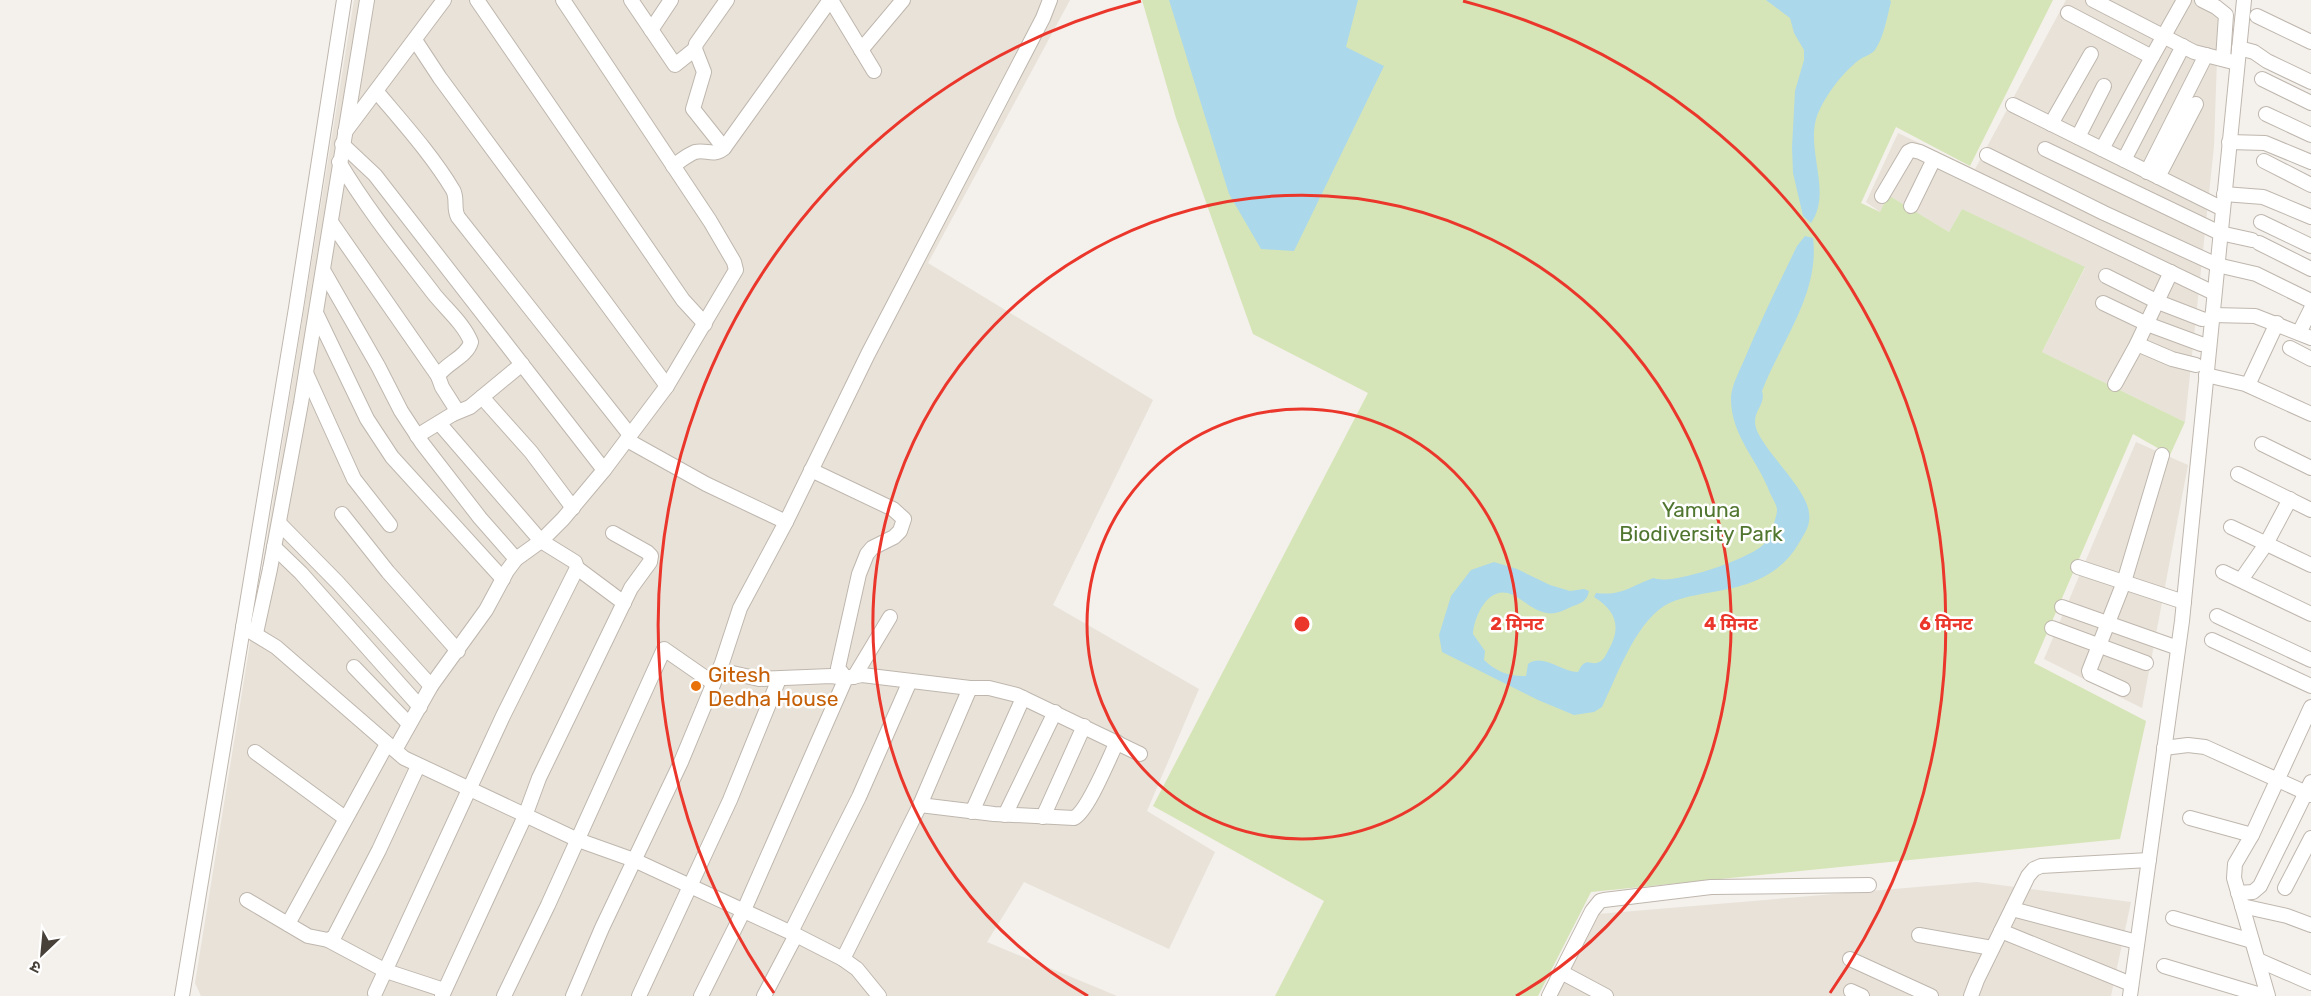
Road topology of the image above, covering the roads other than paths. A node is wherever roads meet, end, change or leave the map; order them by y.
1 (344, 0) edge
2 (367, 0) edge
3 (444, 0) edge
4 (477, 0) edge
5 (562, 0) edge
6 (631, 0) edge
7 (671, 0) edge
8 (727, 0) edge
9 (903, 0) edge
10 (1050, 0) edge
11 (2093, 0) edge
12 (2184, 0) edge
13 (2202, 0) edge
14 (2244, 0) edge
15 (836, 2) edge
16 (2068, 13) dead end
17 (2257, 16) dead end
18 (651, 30) junction
19 (2163, 37) junction
20 (415, 40) junction
21 (2311, 42) edge
22 (2183, 46) junction
23 (2239, 48) junction
24 (695, 49) junction
25 (861, 50) junction
26 (2091, 54) dead end
27 (2206, 55) junction
28 (2152, 57) junction
29 (2223, 59) junction
30 (2237, 63) junction
31 (873, 71) dead end
32 (2262, 79) dead end
33 (2311, 82) edge
34 (2104, 86) dead end
35 (377, 92) junction
36 (2311, 103) edge
37 (2196, 104) dead end
38 (2013, 105) dead end
39 (2266, 114) dead end
40 (2051, 124) junction
41 (2311, 135) edge
42 (2078, 137) junction
43 (343, 139) junction
44 (2229, 142) junction
45 (724, 148) junction
46 (2045, 149) dead end
47 (2102, 149) junction
48 (1987, 155) dead end
49 (1934, 159) junction
50 (2124, 160) junction
51 (2264, 161) dead end
52 (339, 162) junction
53 (2311, 162) edge
54 (673, 166) junction
55 (2153, 174) junction
56 (2311, 185) edge
57 (2224, 194) junction
58 (1882, 196) dead end
59 (1911, 206) dead end
60 (2223, 209) junction
61 (2311, 217) edge
62 (331, 222) junction
63 (2261, 222) dead end
64 (2220, 233) junction
65 (2311, 246) edge
66 (2217, 265) junction
67 (2311, 269) edge
68 (323, 270) junction
69 (2171, 272) junction
70 (2106, 276) dead end
71 (2214, 293) junction
72 (2311, 301) edge
73 (2158, 302) junction
74 (2103, 303) dead end
75 (2311, 309) edge
76 (317, 315) junction
77 (2207, 317) junction
78 (2277, 323) junction
79 (705, 324) junction
80 (2147, 324) junction
81 (2305, 335) edge
82 (2201, 344) dead end
83 (2137, 345) junction
84 (2290, 348) dead end
85 (2311, 360) edge
86 (522, 364) junction
87 (2201, 370) junction
88 (306, 373) junction
89 (438, 376) junction
90 (2115, 384) dead end
91 (2244, 384) junction
92 (667, 386) junction
93 (482, 397) junction
94 (453, 414) junction
95 (2311, 414) edge
96 (439, 423) junction
97 (417, 436) junction
98 (629, 437) junction
99 (2262, 444) dead end
100 (2162, 455) dead end
101 (2311, 468) edge
102 (604, 470) junction
103 (811, 470) junction
104 (2238, 474) dead end
105 (2290, 499) junction
106 (573, 508) junction
107 (2311, 510) edge
108 (342, 514) dead end
109 (786, 522) junction
110 (279, 523) junction
111 (390, 525) dead end
112 (2231, 527) dead end
113 (613, 533) dead end
114 (541, 541) junction
115 (2266, 544) junction
116 (274, 547) junction
117 (516, 559) junction
118 (2311, 565) edge
119 (2078, 567) dead end
120 (577, 568) junction
121 (2223, 572) dead end
122 (503, 579) junction
123 (2241, 580) junction
124 (2124, 582) junction
125 (2184, 602) junction
126 (624, 603) junction
127 (2062, 607) dead end
128 (2311, 614) edge
129 (2217, 615) dead end
130 (890, 617) dead end
131 (2107, 624) junction
132 (243, 627) junction
133 (2052, 628) dead end
134 (256, 633) junction
135 (2212, 640) dead end
136 (2099, 647) junction
137 (2178, 648) junction
138 (458, 651) junction
139 (2311, 660) edge
140 (2146, 663) dead end
141 (354, 667) dead end
142 (716, 676) junction
143 (850, 678) junction
144 (779, 679) junction
145 (910, 681) junction
146 (2311, 686) edge
147 (431, 687) junction
148 (970, 688) junction
149 (2123, 688) dead end
150 (1023, 698) junction
151 (420, 707) junction
152 (2311, 707) edge
153 (1055, 712) junction
154 (409, 724) junction
155 (1084, 726) junction
156 (1117, 742) junction
157 (391, 747) junction
158 (2164, 748) junction
159 (255, 752) dead end
160 (1140, 754) dead end
161 (418, 766) junction
162 (2278, 781) junction
163 (471, 789) junction
164 (2309, 790) edge
165 (920, 806) junction
166 (972, 812) junction
167 (1005, 815) junction
168 (525, 816) junction
169 (1043, 817) junction
170 (345, 818) junction
171 (2190, 818) dead end
172 (2252, 835) junction
173 (2311, 838) edge
174 (578, 840) junction
175 (634, 860) junction
176 (2149, 860) junction
177 (691, 885) junction
178 (1869, 885) dead end
179 (2285, 888) dead end
180 (2240, 899) junction
181 (247, 900) dead end
182 (2012, 909) junction
183 (744, 910) junction
184 (2173, 918) dead end
185 (288, 924) junction
186 (2311, 925) edge
187 (2001, 931) junction
188 (793, 933) junction
189 (1919, 935) dead end
190 (328, 940) junction
191 (2252, 941) junction
192 (2137, 942) junction
193 (1992, 948) junction
194 (843, 959) junction
195 (1850, 959) dead end
196 (2258, 960) junction
197 (2164, 966) dead end
198 (386, 971) junction
199 (1561, 972) junction
200 (2311, 983) edge
201 (2131, 990) edge
202 (375, 993) dead end
203 (443, 993) edge
204 (182, 996) edge
205 (504, 996) edge
206 (573, 996) edge
207 (639, 996) edge
208 (701, 996) edge
209 (764, 996) edge
210 (879, 996) edge
211 (1550, 996) edge
212 (1606, 996) edge
213 (1931, 996) edge
214 (1971, 996) edge
215 (2266, 996) edge

1 - 132 street
2 - 43 street
3 - 20 street
4 - 79 street
5 - 54 street
6 - 18 street
7 - 18 street
8 - 24 street
9 - 25 street
10 - 103 street
11 - 19 street
12 - 19 street
13 - 29 street
14 - 23 street
15 - 25 street
15 - 45 street
16 - 28 street
17 - 21 street
18 - 24 street
19 - 22 street
19 - 28 street
20 - 35 street
20 - 92 street
22 - 27 street
22 - 50 street
23 - 30 street
23 - 33 street
24 - 45 street
25 - 31 street
26 - 40 street
27 - 29 street
27 - 55 street
28 - 47 street
29 - 30 street
30 - 44 street
32 - 36 street
34 - 42 street
35 - 43 street
35 - 98 street
37 - 55 street
38 - 40 street
39 - 41 street
40 - 42 street
42 - 47 street
43 - 52 street
43 - 86 street
44 - 53 street
44 - 57 street
45 - 54 street
46 - 64 street
47 - 50 street
48 - 66 street
49 - 58 street
49 - 59 street
49 - 69 street
50 - 55 street
51 - 56 street
52 - 62 street
52 - 89 street
54 - 79 street
55 - 60 street
57 - 60 street
57 - 61 street
60 - 64 street
62 - 68 street
62 - 89 street
63 - 65 street
64 - 66 street
64 - 67 street
66 - 71 street
66 - 72 street
68 - 76 street
68 - 97 street
69 - 71 street
69 - 73 street
70 - 73 street
71 - 77 street
73 - 77 street
73 - 80 street
74 - 80 street
75 - 81 street
76 - 88 street
76 - 122 street
77 - 78 street
77 - 87 street
78 - 81 street
78 - 91 street
79 - 92 street
80 - 82 street
80 - 83 street
83 - 87 street
83 - 90 street
84 - 85 street
86 - 93 street
86 - 102 street
87 - 91 street
87 - 125 street
88 - 110 street
88 - 111 street
89 - 94 street
91 - 95 street
92 - 98 street
93 - 94 street
93 - 106 street
94 - 96 street
96 - 97 street
96 - 114 street
97 - 117 street
98 - 102 street
98 - 109 street
99 - 101 street
100 - 124 street
102 - 106 street
103 - 109 street
103 - 143 street
104 - 105 street
105 - 107 street
105 - 115 street
106 - 114 street
108 - 138 street
109 - 142 street
110 - 116 street
110 - 147 street
112 - 115 street
113 - 126 street
114 - 117 street
114 - 120 street
115 - 118 street
115 - 123 street
116 - 134 street
116 - 151 street
117 - 122 street
119 - 124 street
120 - 126 street
120 - 163 street
121 - 123 street
122 - 138 street
123 - 128 street
124 - 125 street
124 - 131 street
125 - 137 street
126 - 168 street
127 - 131 street
129 - 139 street
130 - 143 street
131 - 136 street
131 - 137 street
132 - 134 street
132 - 204 street
133 - 136 street
134 - 157 street
135 - 146 street
136 - 140 street
136 - 149 street
137 - 158 street
138 - 147 street
141 - 154 street
142 - 144 street
142 - 174 street
142 - 175 street
143 - 144 street
143 - 145 street
143 - 183 street
144 - 177 street
145 - 148 street
145 - 188 street
147 - 151 street
148 - 150 street
148 - 165 street
150 - 153 street
150 - 166 street
151 - 154 street
152 - 162 street
153 - 155 street
153 - 167 street
154 - 157 street
155 - 156 street
155 - 169 street
156 - 160 street
156 - 169 street
157 - 161 street
157 - 170 street
158 - 162 street
158 - 176 street
159 - 170 street
161 - 163 street
161 - 190 street
162 - 164 street
162 - 172 street
163 - 168 street
163 - 198 street
164 - 180 street
165 - 166 street
165 - 194 street
166 - 167 street
167 - 169 street
168 - 174 street
168 - 203 street
170 - 185 street
171 - 172 street
172 - 180 street
173 - 179 street
174 - 175 street
174 - 205 street
175 - 177 street
175 - 206 street
176 - 182 street
176 - 192 street
177 - 183 street
177 - 207 street
178 - 199 street
180 - 186 street
180 - 191 street
181 - 185 street
182 - 187 street
182 - 192 street
183 - 188 street
183 - 208 street
184 - 191 street
185 - 190 street
187 - 193 street
187 - 201 street
188 - 194 street
188 - 209 street
189 - 193 street
190 - 198 street
191 - 196 street
192 - 201 street
193 - 214 street
194 - 210 street
195 - 213 street
196 - 200 street
196 - 215 street
197 - 215 street
198 - 202 street
198 - 203 street
199 - 211 street
199 - 212 street

